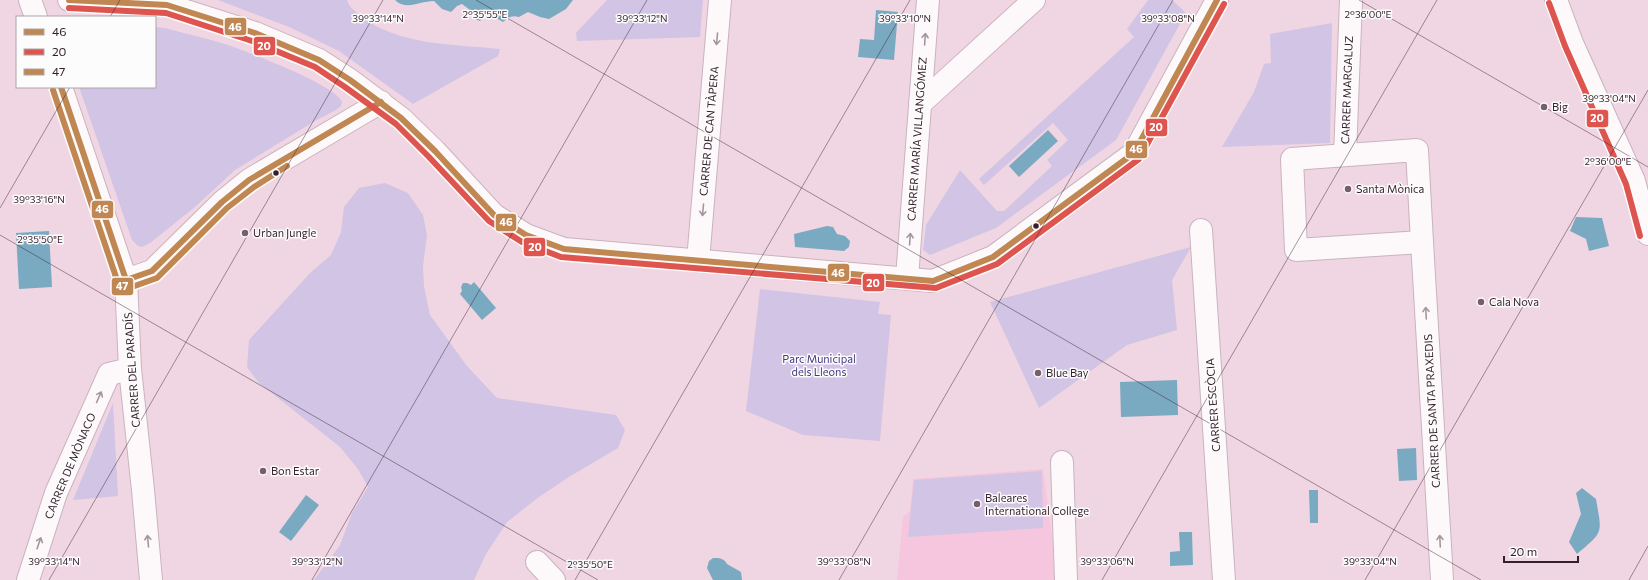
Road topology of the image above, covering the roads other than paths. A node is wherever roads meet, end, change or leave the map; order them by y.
1 (30, 0) edge
2 (68, 0) edge
3 (720, 0) edge
4 (928, 0) edge
5 (1034, 0) edge
6 (1217, 0) edge
7 (1351, 0) edge
8 (1556, 0) edge
9 (167, 3) edge
10 (36, 16) edge
11 (62, 88) edge
12 (381, 102) junction
13 (920, 104) junction
14 (1345, 155) junction
15 (1201, 230) dead end
16 (1648, 234) edge
17 (1422, 242) junction
18 (698, 261) junction
19 (907, 278) junction
20 (126, 280) junction
21 (130, 369) junction
22 (1062, 462) dead end
23 (537, 562) dead end
24 (28, 580) edge
25 (151, 580) edge
26 (554, 580) edge
27 (1066, 580) edge
28 (1224, 580) edge
29 (1442, 580) edge

1 - 10 street
2 - 9 street
3 -> 18 street, CARRER DE CAN TÀPERA
13 -> 4 street, CARRER MARÍA VILLANGÓMEZ
5 - 13 street
6 - 19 street
7 - 14 street, CARRER MARGALUZ
8 - 16 street
9 - 12 street
11 - 20 street
12 - 18 street
12 - 20 street
19 -> 13 street, CARRER MARÍA VILLANGÓMEZ
14 - 17 street, CARRER DE SANTA PRAXEDIS
14 - 17 street
15 - 28 street, CARRER ESCÒCIA
29 -> 17 street, CARRER DE SANTA PRAXEDIS
18 - 19 street
20 - 21 street, CARRER DEL PARADÍS
24 -> 21 street, CARRER DE MÒNACO
25 -> 21 street, CARRER DEL PARADÍS
22 - 27 street
23 - 26 street

